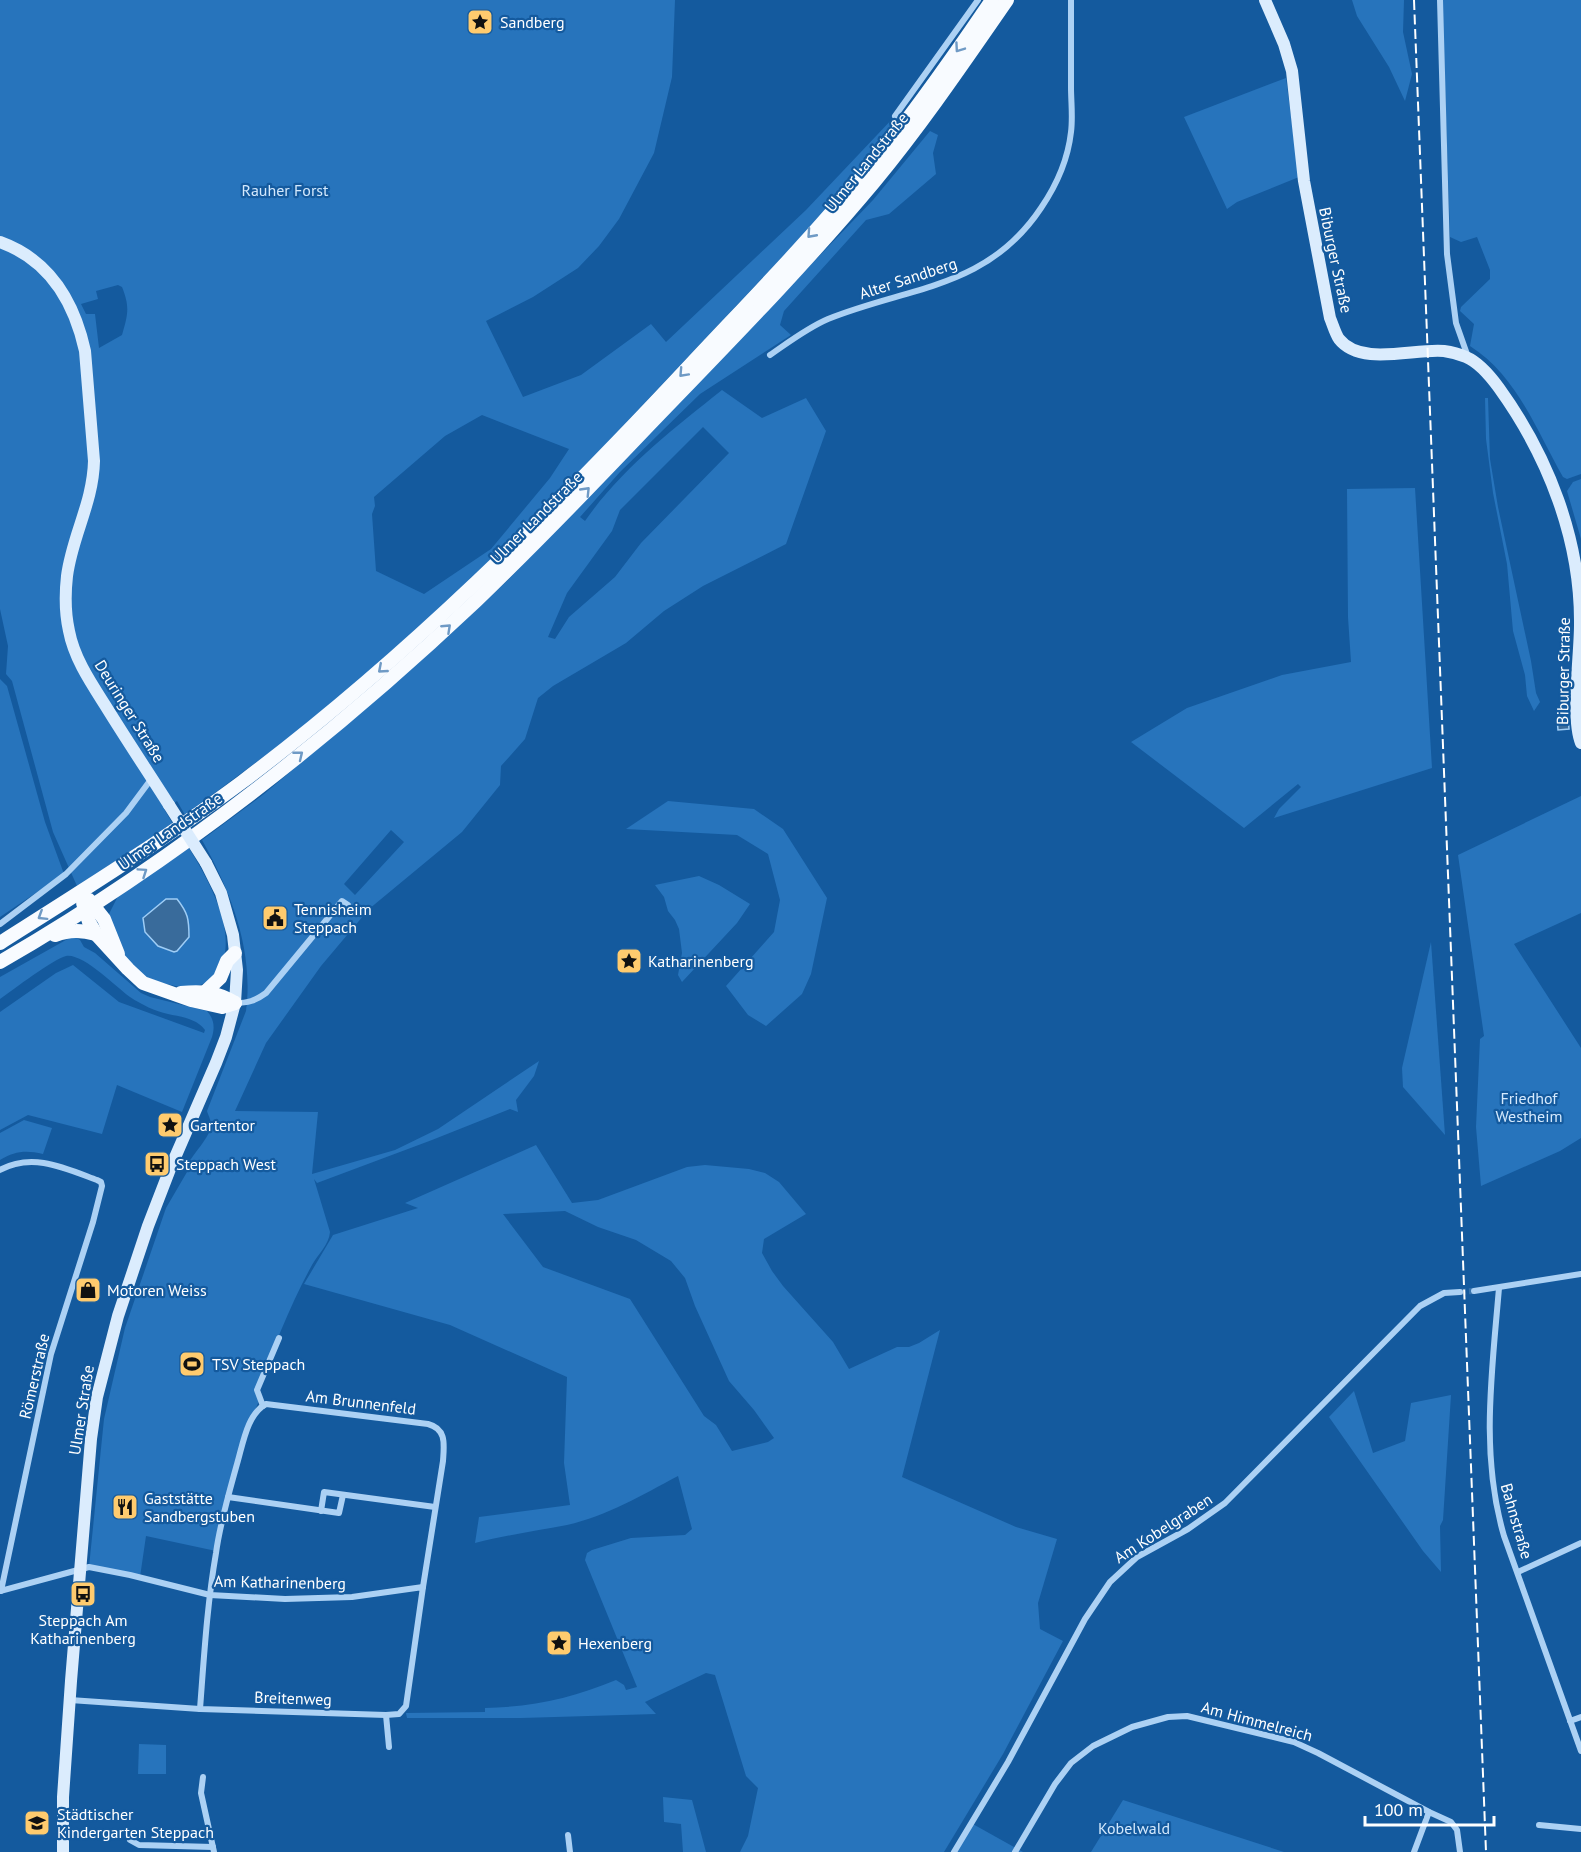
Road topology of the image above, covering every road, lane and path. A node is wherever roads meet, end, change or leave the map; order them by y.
1 (978, 0) edge
2 (992, 0) edge
3 (1006, 0) edge
4 (1071, 0) edge
5 (1264, 0) edge
6 (1440, 0) edge
7 (895, 116) dead end
8 (0, 242) edge
9 (770, 355) dead end
10 (1468, 358) junction
11 (1581, 743) edge
12 (152, 778) junction
13 (81, 892) junction
14 (348, 905) dead end
15 (90, 907) junction
16 (0, 924) edge
17 (96, 934) junction
18 (36, 941) junction
19 (0, 943) edge
20 (235, 953) junction
21 (0, 962) edge
22 (121, 962) junction
23 (205, 992) junction
24 (176, 993) junction
25 (239, 1003) junction
26 (0, 1170) edge
27 (1581, 1274) edge
28 (1499, 1288) junction
29 (1474, 1291) tunnel mouth
30 (1460, 1292) tunnel mouth
31 (279, 1338) dead end
32 (262, 1406) junction
33 (343, 1495) junction
34 (228, 1497) junction
35 (435, 1507) junction
36 (321, 1511) junction
37 (1581, 1543) edge
38 (80, 1571) junction
39 (1518, 1572) junction
40 (423, 1587) junction
41 (1, 1591) edge
42 (210, 1595) junction
43 (70, 1700) junction
44 (200, 1708) junction
45 (386, 1715) junction
46 (1581, 1717) edge
47 (1570, 1720) junction
48 (389, 1747) dead end
49 (1581, 1751) edge
50 (203, 1777) dead end
51 (1429, 1812) junction
52 (1539, 1825) dead end
53 (1581, 1829) edge
54 (568, 1835) dead end
55 (130, 1840) dead end
56 (214, 1850) edge
57 (63, 1852) edge
58 (570, 1852) edge
59 (954, 1852) edge
60 (1015, 1852) edge
61 (1414, 1852) edge
62 (1460, 1852) edge

1 - 7 street
2 -> 13 main road, Ulmer Landstraße
15 -> 3 main road, Ulmer Landstraße
4 - 9 street, Alter Sandberg
5 - 10 street, Biburger Straße
6 - 10 street
8 - 12 street, Deuringer Straße
10 - 11 street, Biburger Straße
12 - 16 street
12 - 20 street, Deuringer Straße, bridge
13 - 15 main road
13 -> 19 main road, Ulmer Landstraße
14 - 25 street
15 - 17 main road
15 - 18 main road, Ulmer Landstraße
15 - 22 main road
17 - 18 main road
17 - 22 main road
18 - 21 main road, Ulmer Landstraße
20 - 23 main road
20 - 25 street, Deuringer Straße
22 - 24 main road
23 - 24 main road
23 - 25 main road
24 - 25 main road
25 - 38 street, Ulmer Straße
26 - 41 street, Römerstraße
27 - 28 street
28 - 29 street
28 - 39 street, Bahnstraße
30 - 59 street, Am Kobelgraben
31 - 32 street
32 - 34 street
32 - 35 street, Am Brunnenfeld
33 - 35 street
33 - 36 street
33 - 36 street
34 - 36 street
34 - 42 street
35 - 40 street, Am Brunnenfeld
37 - 39 street
38 - 41 street, Am Katharinenberg
38 - 42 street, Am Katharinenberg
38 - 43 street, Ulmer Straße
39 - 47 street, Bahnstraße
40 - 42 street, Am Katharinenberg
40 - 45 street, Breitenweg
42 - 44 street
43 - 44 street, Breitenweg
43 - 57 street, Ulmer Straße
44 - 45 street, Breitenweg
45 - 48 street
46 - 47 street
47 - 49 street, Bahnstraße
50 - 56 street
51 - 60 street, Am Himmelreich
51 - 61 street
51 - 62 street, Am Himmelreich
52 - 53 street
54 - 58 street
55 - 56 street

